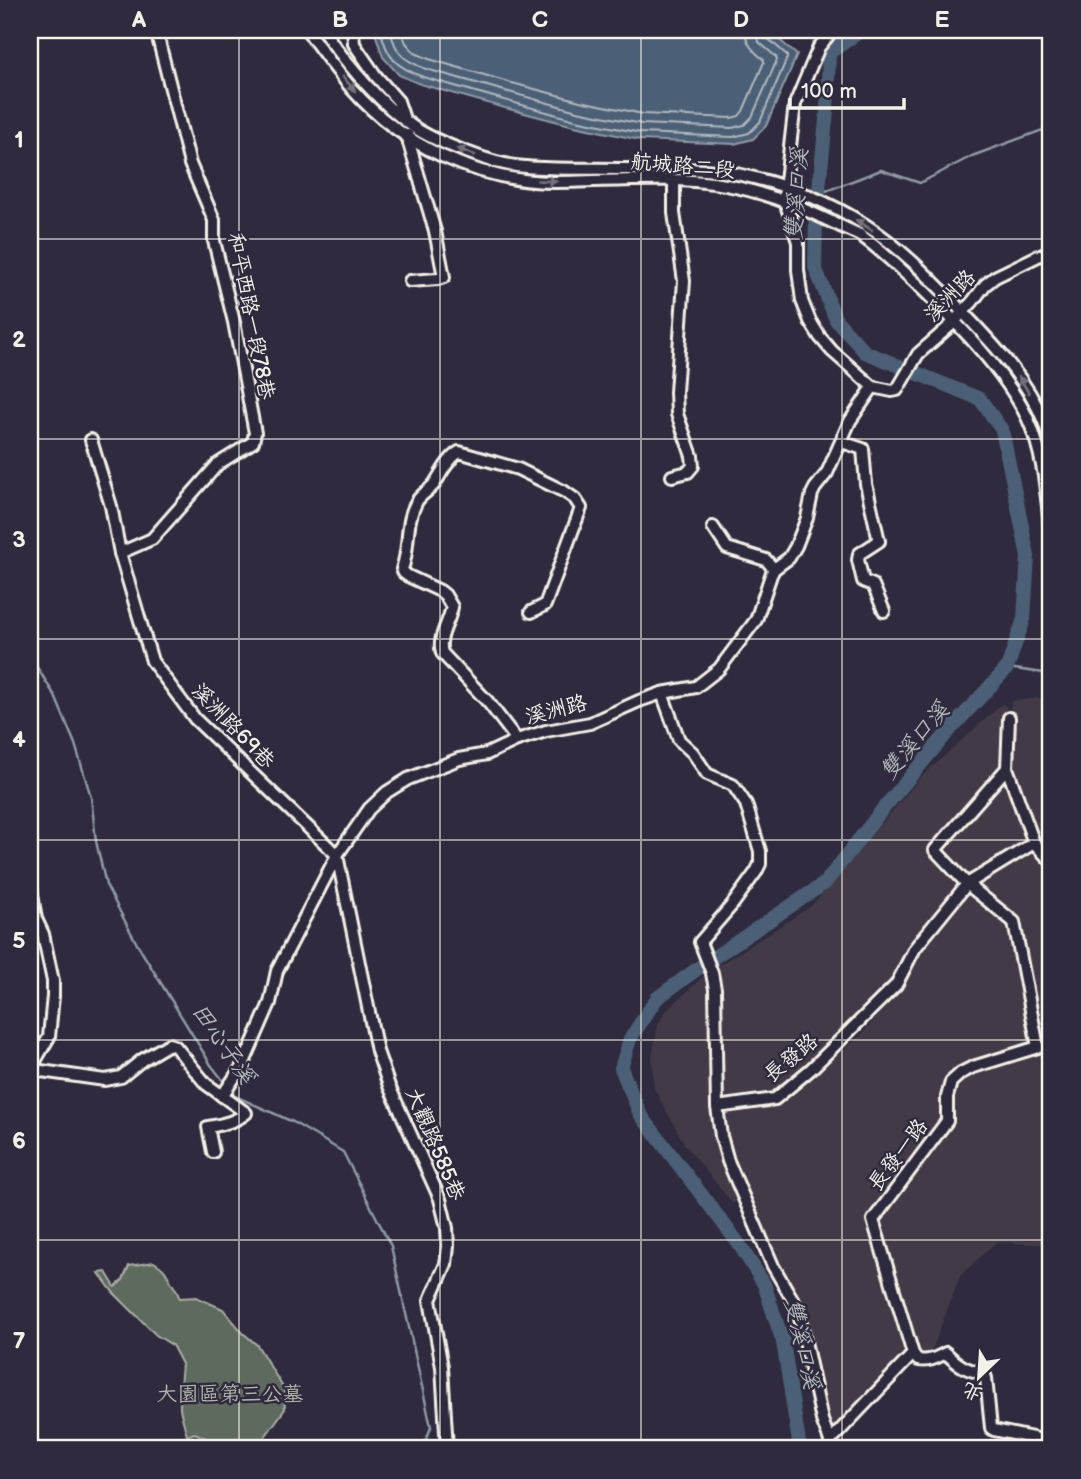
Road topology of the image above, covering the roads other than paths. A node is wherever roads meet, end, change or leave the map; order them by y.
1 (156, 30) edge
2 (307, 30) edge
3 (323, 30) edge
4 (353, 30) edge
5 (833, 30) edge
6 (403, 119) junction
7 (410, 139) junction
8 (674, 181) junction
9 (785, 187) junction
10 (788, 203) junction
11 (1051, 253) edge
12 (410, 281) dead end
13 (963, 312) junction
14 (954, 321) junction
15 (873, 387) junction
16 (91, 440) dead end
17 (842, 443) junction
18 (1051, 447) edge
19 (672, 476) dead end
20 (713, 527) dead end
21 (1051, 536) edge
22 (120, 552) junction
23 (774, 569) junction
24 (884, 611) dead end
25 (531, 612) dead end
26 (662, 693) junction
27 (1009, 718) dead end
28 (517, 740) junction
29 (1007, 768) junction
30 (1034, 843) junction
31 (337, 855) junction
32 (1051, 861) edge
33 (30, 882) edge
34 (967, 884) junction
35 (34, 1070) junction
36 (30, 1083) edge
37 (222, 1096) junction
38 (717, 1107) junction
39 (213, 1152) dead end
40 (913, 1354) junction
41 (830, 1445) edge
42 (447, 1449) edge
43 (1048, 1449) edge

1 - 22 street, 和平西路一段78巷
2 -> 7 street, 航城路二段
3 - 6 street, 航城路二段
4 - 6 street
5 - 9 street
6 - 7 street
9 -> 6 street, 航城路二段
7 -> 8 street, 航城路二段
7 - 12 street
8 - 10 street, 航城路二段
8 - 19 street
9 - 10 street
13 -> 9 street, 航城路二段
10 - 14 street, 航城路二段
10 - 15 street
11 - 13 street, 溪洲路
13 - 14 street, 溪洲路
18 -> 13 street, 航城路二段
14 - 15 street, 溪洲路
14 - 21 street, 航城路二段
15 - 17 street, 溪洲路
16 - 22 street, 溪洲路69巷
17 - 23 street, 溪洲路
17 - 24 street
20 - 23 street
22 - 31 street, 溪洲路69巷
23 - 26 street, 溪洲路
25 - 28 street
26 - 28 street, 溪洲路
26 - 38 street
27 - 29 street
28 - 31 street, 溪洲路
29 - 30 street
29 - 34 street, 長發一路
30 - 32 street
30 - 34 street, 長發路
31 - 37 street, 溪洲路
31 - 42 street, 大觀路585巷
33 - 35 street
34 - 38 street, 長發路
34 - 40 street, 長發一路
35 - 36 street
35 - 37 street
37 - 39 street
38 - 41 street
40 - 41 street
40 - 43 street

